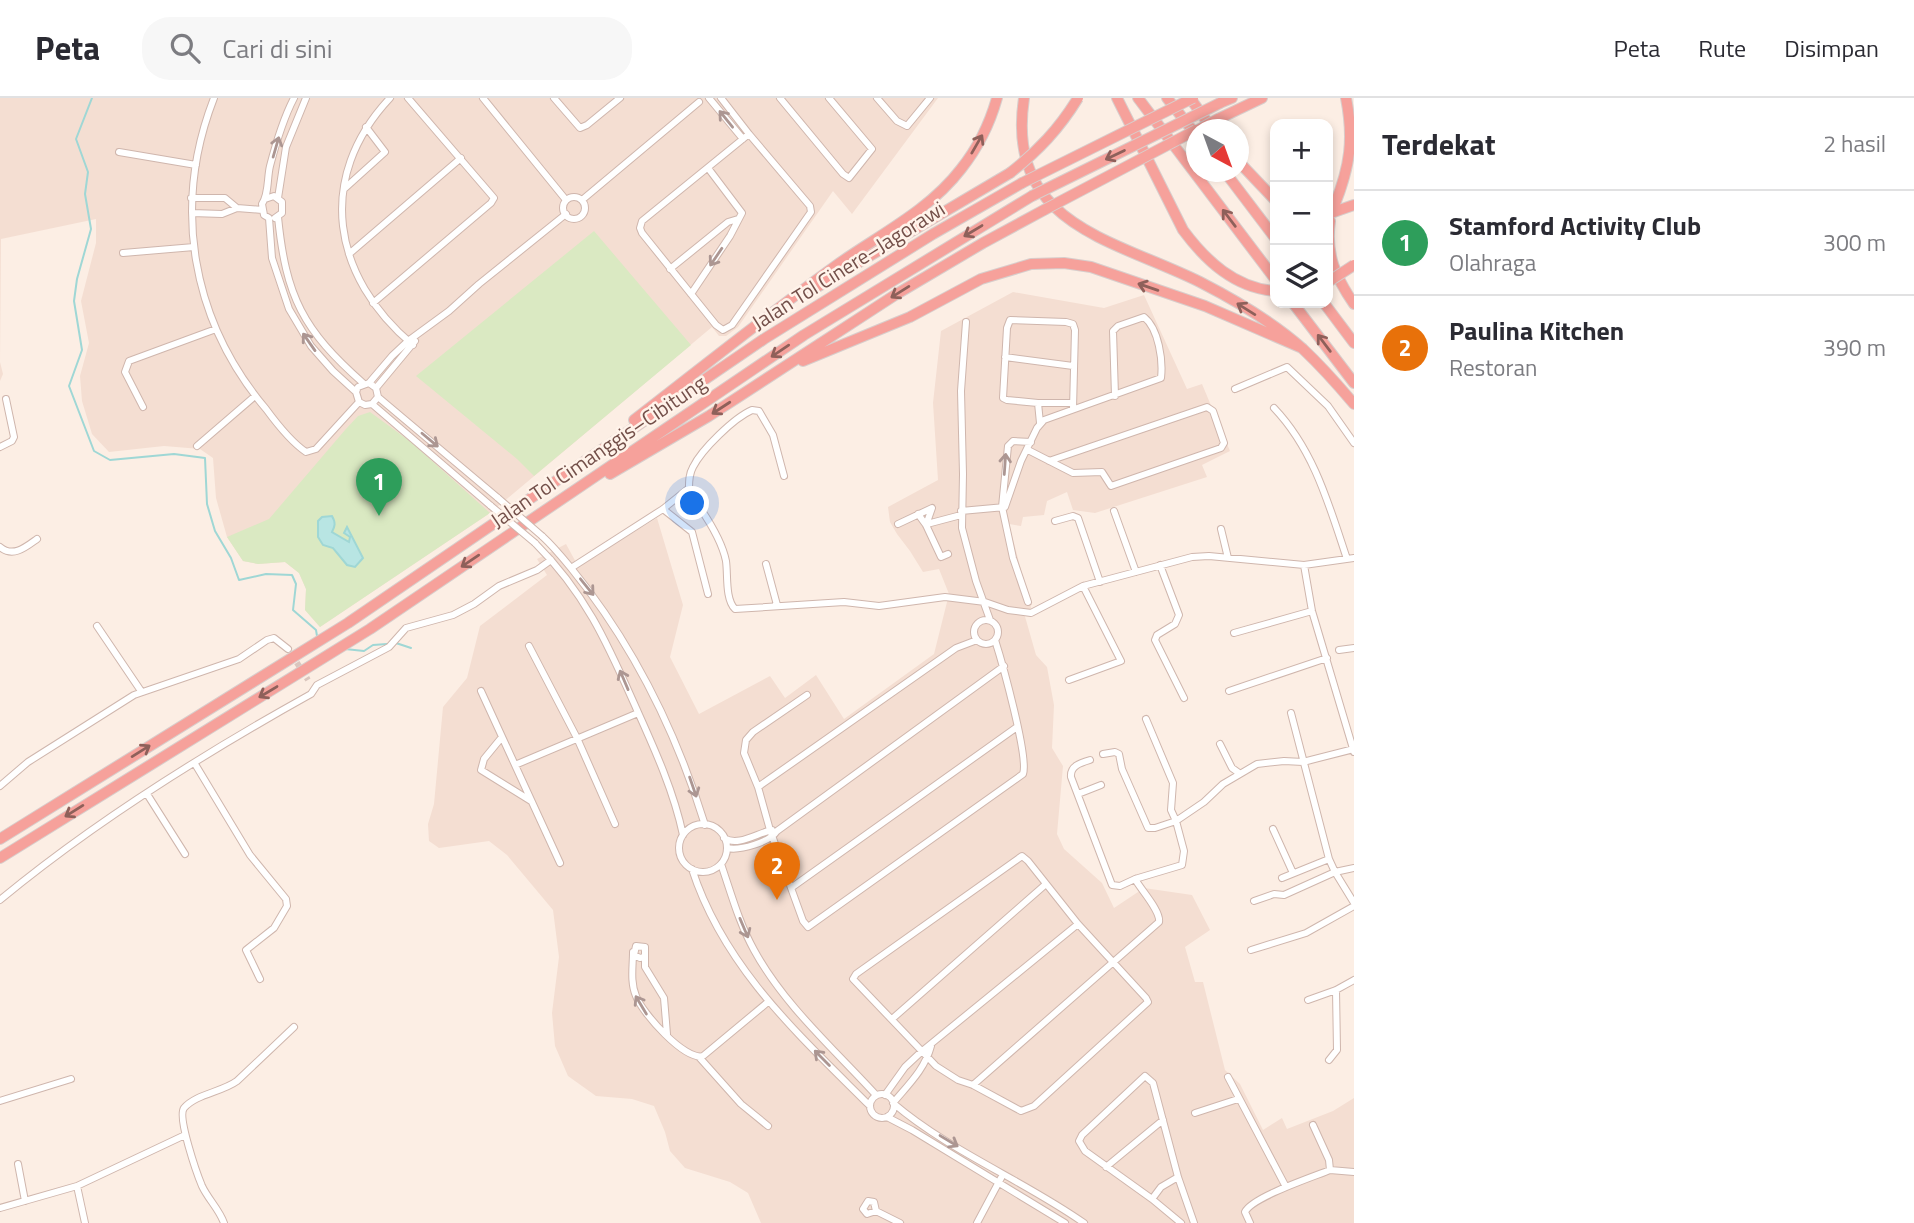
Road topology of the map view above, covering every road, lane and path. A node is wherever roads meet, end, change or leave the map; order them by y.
1 (214, 98) edge
2 (294, 98) edge
3 (306, 98) edge
4 (390, 98) edge
5 (408, 98) edge
6 (483, 98) edge
7 (554, 98) edge
8 (620, 98) edge
9 (709, 98) edge
10 (722, 98) edge
11 (780, 98) edge
12 (829, 98) edge
13 (877, 98) edge
14 (930, 98) edge
15 (997, 98) edge
16 (1024, 98) edge
17 (1078, 98) edge
18 (1117, 98) edge
19 (1138, 98) edge
20 (1167, 98) edge
21 (1191, 98) edge
22 (1231, 98) edge
23 (1262, 98) edge
24 (1346, 99) edge
25 (700, 100) edge
26 (1211, 119) edge
27 (1225, 119) edge
28 (1186, 120) edge
29 (366, 127) junction
30 (750, 134) junction
31 (1186, 138) edge
32 (743, 139) junction
33 (119, 152) dead end
34 (461, 158) junction
35 (196, 165) junction
36 (708, 168) junction
37 (1249, 173) edge
38 (1233, 182) edge
39 (344, 189) junction
40 (1270, 195) edge
41 (191, 198) junction
42 (278, 198) junction
43 (265, 199) junction
44 (566, 200) junction
45 (582, 200) junction
46 (1335, 204) dead end
47 (1354, 205) edge
48 (237, 208) junction
49 (262, 210) junction
50 (192, 213) junction
51 (566, 215) junction
52 (1333, 216) edge
53 (278, 217) junction
54 (269, 218) junction
55 (738, 219) junction
56 (1270, 231) edge
57 (1328, 245) edge
58 (194, 247) junction
59 (123, 253) dead end
60 (349, 254) junction
61 (1354, 265) edge
62 (670, 269) junction
63 (1270, 272) edge
64 (1333, 279) edge
65 (1270, 290) edge
66 (691, 294) junction
67 (373, 303) junction
68 (1354, 304) edge
69 (1297, 308) edge
70 (1328, 308) edge
71 (775, 311) junction
72 (966, 322) dead end
73 (216, 329) junction
74 (411, 343) junction
75 (1354, 343) edge
76 (1302, 348) junction
77 (1005, 357) junction
78 (1073, 366) junction
79 (778, 371) junction
80 (366, 383) junction
81 (1354, 383) edge
82 (376, 388) junction
83 (1235, 389) dead end
84 (356, 392) junction
85 (255, 396) junction
86 (1115, 396) junction
87 (378, 397) junction
88 (6, 399) dead end
89 (359, 402) junction
90 (1038, 403) junction
91 (372, 404) junction
92 (1354, 404) edge
93 (1072, 406) junction
94 (144, 407) dead end
95 (1274, 408) dead end
96 (1040, 423) junction
97 (1354, 443) edge
98 (197, 446) dead end
99 (1029, 446) junction
100 (0, 447) edge
101 (1049, 461) junction
102 (784, 476) dead end
103 (689, 488) junction
104 (540, 492) junction
105 (1002, 507) junction
106 (663, 509) junction
107 (1114, 511) dead end
108 (918, 513) junction
109 (961, 513) junction
110 (534, 518) junction
111 (1055, 521) dead end
112 (898, 524) dead end
113 (927, 525) junction
114 (1221, 529) dead end
115 (37, 539) dead end
116 (0, 547) edge
117 (948, 554) dead end
118 (1228, 558) junction
119 (1351, 558) edge
120 (551, 560) junction
121 (766, 564) dead end
122 (1160, 565) junction
123 (1304, 565) junction
124 (571, 568) junction
125 (1136, 572) junction
126 (1100, 582) junction
127 (1083, 586) junction
128 (708, 594) dead end
129 (985, 602) junction
130 (1028, 602) dead end
131 (777, 605) junction
132 (1312, 611) junction
133 (990, 620) junction
134 (97, 626) dead end
135 (1234, 633) dead end
136 (977, 640) junction
137 (995, 640) junction
138 (529, 646) dead end
139 (1354, 648) edge
140 (288, 649) dead end
141 (1339, 650) dead end
142 (1327, 658) junction
143 (1004, 666) junction
144 (308, 680) tunnel mouth
145 (1069, 680) dead end
146 (317, 685) junction
147 (141, 691) junction
148 (481, 691) dead end
149 (1229, 691) dead end
150 (807, 695) dead end
151 (1184, 698) dead end
152 (638, 713) junction
153 (1291, 713) dead end
154 (1146, 719) dead end
155 (1017, 727) junction
156 (502, 737) junction
157 (578, 738) junction
158 (1220, 744) dead end
159 (1354, 750) edge
160 (1103, 754) dead end
161 (1090, 760) dead end
162 (1303, 762) junction
163 (195, 764) junction
164 (515, 765) junction
165 (1239, 773) junction
166 (1101, 785) dead end
167 (0, 786) edge
168 (758, 787) junction
169 (148, 794) junction
170 (1078, 794) junction
171 (531, 801) junction
172 (1176, 821) junction
173 (615, 824) dead end
174 (705, 825) junction
175 (1273, 829) dead end
176 (774, 833) junction
177 (683, 835) junction
178 (724, 838) junction
179 (0, 839) edge
180 (727, 848) junction
181 (185, 854) dead end
182 (0, 858) edge
183 (1329, 859) junction
184 (560, 863) dead end
185 (721, 864) junction
186 (1354, 868) edge
187 (692, 869) junction
188 (1293, 873) junction
189 (1335, 873) junction
190 (1282, 878) dead end
191 (1135, 879) junction
192 (1045, 884) junction
193 (792, 888) junction
194 (0, 900) edge
195 (1254, 901) dead end
196 (1354, 905) edge
197 (1078, 924) junction
198 (1251, 950) dead end
199 (633, 952) junction
200 (644, 957) junction
201 (1114, 963) junction
202 (645, 967) junction
203 (633, 968) junction
204 (260, 979) dead end
205 (1354, 980) edge
206 (1336, 990) junction
207 (1308, 1000) dead end
208 (768, 1002) junction
209 (892, 1019) junction
210 (294, 1027) dead end
211 (667, 1034) junction
212 (931, 1046) junction
213 (921, 1052) junction
214 (699, 1057) junction
215 (928, 1058) junction
216 (1329, 1060) dead end
217 (1228, 1077) dead end
218 (71, 1079) dead end
219 (973, 1085) junction
220 (876, 1095) junction
221 (885, 1095) junction
222 (1238, 1100) junction
223 (0, 1101) edge
224 (893, 1103) junction
225 (870, 1106) junction
226 (1195, 1113) dead end
227 (887, 1117) junction
228 (1163, 1120) junction
229 (1313, 1125) dead end
230 (768, 1126) dead end
231 (186, 1135) junction
232 (18, 1164) dead end
233 (1105, 1167) junction
234 (1330, 1170) junction
235 (1354, 1172) edge
236 (1004, 1174) junction
237 (1178, 1177) junction
238 (998, 1182) junction
239 (77, 1186) junction
240 (1286, 1187) junction
241 (1152, 1199) junction
242 (25, 1201) junction
243 (0, 1208) edge
244 (876, 1211) junction
245 (867, 1214) junction
246 (886, 1216) junction
247 (85, 1223) edge
248 (224, 1223) edge
249 (879, 1223) edge
250 (901, 1223) edge
251 (977, 1223) edge
252 (1065, 1223) edge
253 (1084, 1223) edge
254 (1180, 1223) edge
255 (1194, 1223) edge
256 (1250, 1223) edge

1 - 35 street
43 -> 2 street
3 - 42 street
4 - 29 street
5 - 34 street
6 - 44 street
7 - 8 street
9 - 25 street
32 -> 9 street
10 - 30 street
11 - 12 street
13 - 14 street
71 -> 15 highway
76 -> 16 highway
17 - 71 highway, bridge
18 - 65 highway
63 -> 19 highway
20 - 28 highway
21 - 26 highway
21 - 104 highway, Jalan Tol Cinere–Jagorawi, bridge
22 -> 110 highway, Jalan Tol Cimanggis–Cibitung, bridge
23 - 27 highway
24 - 46 highway
25 - 45 street
29 - 39 street
29 - 39 street
30 - 32 street
30 - 66 street
31 -> 79 highway, bridge
32 - 36 street
33 - 35 street
34 - 60 street
34 - 67 street
35 - 41 street
36 - 55 street
36 - 62 street
37 - 40 highway
38 - 56 highway
39 - 60 street
41 - 48 street
41 - 50 street
42 - 43 street
42 - 53 street
43 - 49 street
44 - 45 street
44 - 51 street
45 - 51 street
47 - 52 highway
48 - 49 street
48 - 50 street
49 - 54 street
50 - 58 street
51 - 74 street
53 - 54 street
53 - 80 street
84 -> 54 street
55 - 62 street
55 -> 66 street
57 - 68 highway
58 - 59 street
58 - 73 street
60 - 67 street
61 - 64 highway, bridge
62 - 66 street
67 - 74 street
81 -> 69 highway
70 - 75 highway
71 - 104 highway
72 - 109 street
73 - 85 street
73 - 94 street
74 - 80 street
74 - 82 street
76 -> 79 highway
76 - 92 highway
77 - 78 street
77 - 78 street
77 - 90 street
78 - 93 street
79 -> 110 highway
80 - 82 street
80 - 84 street
82 - 87 street
83 - 97 street
84 - 89 street
85 - 89 street
85 - 98 street
86 - 86 street
86 - 93 street
87 - 91 street
87 -> 124 street, bridge
88 - 100 street
89 - 91 street
90 - 93 street
90 - 96 street
91 - 120 street, bridge
93 - 96 street
95 - 119 street
96 - 99 street
99 - 101 street
99 - 105 street
105 -> 99 street
101 - 101 street
102 - 103 street
103 - 106 street
103 - 131 street
179 -> 104 highway, Jalan Tol Cimanggis–Cibitung
105 - 109 street
105 - 130 street
106 - 124 street
106 - 128 street
107 - 125 street
108 - 112 street
108 - 113 street
108 - 113 street
109 - 113 street
109 - 129 street
110 -> 182 highway, Jalan Tol Cimanggis–Cibitung
111 - 126 street
113 - 117 street
114 - 118 street
115 - 116 street
118 - 122 street
118 - 123 street
119 - 123 street
120 - 146 street
152 -> 120 street
121 - 131 street
122 - 125 street
122 - 151 street
123 - 132 street
124 -> 174 street
125 - 126 street
126 - 127 street
127 - 129 street
127 - 145 street
129 - 131 street
129 - 133 street
132 - 135 street
132 - 142 street
133 - 136 street
133 - 137 street
134 - 147 street
136 - 137 street
136 - 168 street
137 - 143 street
138 - 157 street
139 - 141 street
140 - 147 street
142 - 149 street
142 - 159 street
143 - 155 street
143 - 176 street
144 - 146 street
146 - 163 street
147 - 167 street
148 - 156 street
150 - 168 street
152 - 157 street
152 - 177 street
153 - 162 street
154 - 172 street
155 - 193 street
155 - 193 street
156 - 164 street
156 - 171 street
157 - 164 street
157 - 173 street
158 - 165 street
159 - 162 street
160 - 172 street
161 - 170 street
162 - 165 street
162 - 183 street
163 - 169 street
163 - 204 street
164 - 171 street
165 - 172 street
166 - 170 street
168 - 176 street
169 - 181 street
169 - 194 street
170 - 191 street
171 - 184 street
172 - 191 street
174 - 177 street
174 - 178 street
175 - 188 street
176 - 178 street
176 - 180 street
176 - 193 street
177 - 187 street
178 - 180 street
180 - 185 street
183 - 188 street
183 - 189 street
185 - 187 street
185 -> 220 street
186 - 189 street
187 - 208 street
188 - 190 street
189 - 195 street
189 - 196 street
191 - 201 street
192 - 197 street
192 - 209 street
192 - 209 street
196 - 198 street
197 - 201 street
197 - 212 street
199 - 200 street
199 - 200 street
199 - 203 street
200 - 202 street
201 - 219 street
201 - 219 street
202 - 203 street
202 - 211 street
211 -> 203 street
205 - 206 street
206 - 207 street
206 - 216 street
208 - 214 street
225 -> 208 street
209 - 213 street
210 - 231 street
211 - 214 street
212 - 213 street
212 - 215 street
213 - 215 street
213 - 221 street
214 - 230 street
215 - 219 street
215 - 224 street
217 - 222 street
218 - 223 street
220 - 221 street
220 - 225 street
221 - 224 street
222 - 226 street
222 - 240 street
224 - 227 street
224 -> 236 street
225 - 227 street
227 - 238 street
228 - 233 street
228 - 233 street
228 - 237 street
229 - 234 street
231 - 239 street
231 - 248 street
232 - 242 street
233 - 241 street
234 - 235 street
234 - 240 street
236 - 238 street
236 - 253 street
237 - 241 street
237 - 255 street
238 - 251 street
238 - 252 street
239 - 242 street
239 - 247 street
240 - 256 street
241 - 254 street
242 - 243 street
244 - 245 street
244 - 245 street
244 - 246 street
245 - 249 street
246 - 249 street
246 - 250 street

